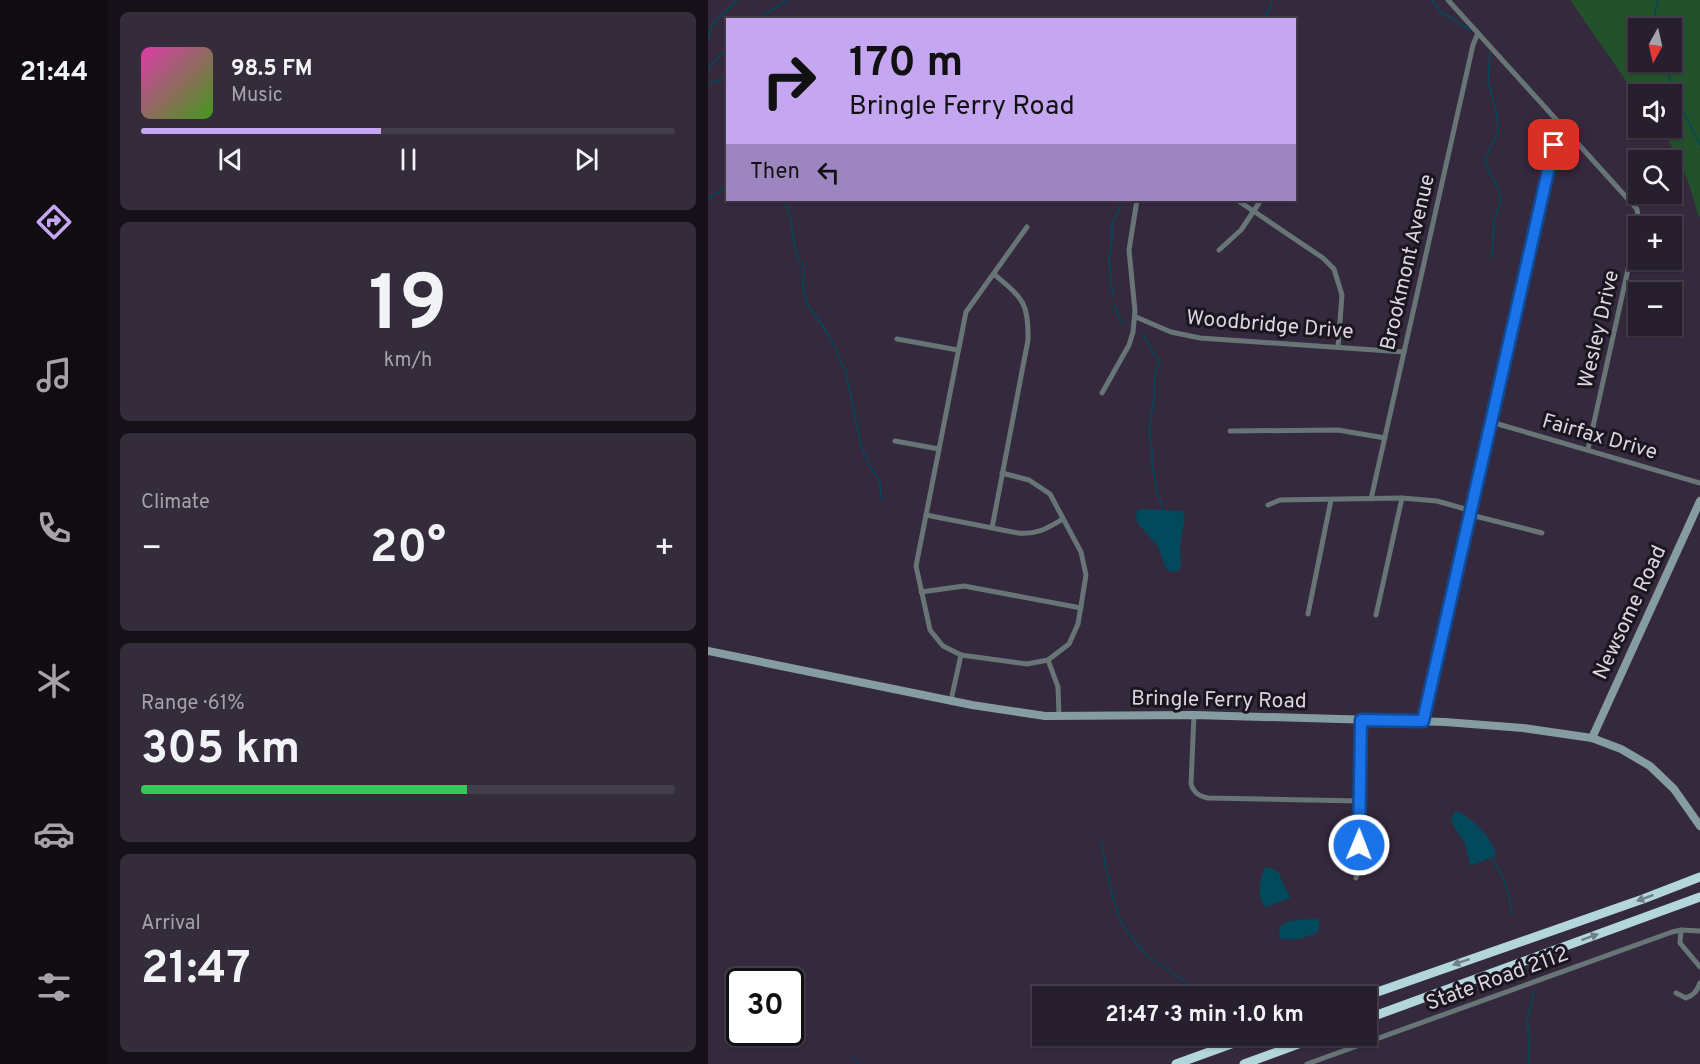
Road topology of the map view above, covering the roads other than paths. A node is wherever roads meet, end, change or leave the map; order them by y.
1 (1448, 0) edge
2 (1478, 33) junction
3 (1560, 122) junction
4 (1137, 201) edge
5 (1239, 201) edge
6 (1260, 201) edge
7 (1254, 211) junction
8 (1027, 227) dead end
9 (1219, 250) dead end
10 (994, 274) junction
11 (1136, 317) junction
12 (897, 339) dead end
13 (1338, 347) junction
14 (958, 350) junction
15 (1404, 352) junction
16 (1102, 393) dead end
17 (1491, 422) junction
18 (1230, 431) dead end
19 (1385, 438) junction
20 (895, 441) dead end
21 (939, 449) junction
22 (1588, 449) junction
23 (1002, 473) junction
24 (1700, 483) edge
25 (1402, 498) junction
26 (1371, 499) junction
27 (1331, 500) junction
28 (1700, 501) edge
29 (1268, 505) dead end
30 (1472, 512) junction
31 (926, 515) junction
32 (1063, 519) junction
33 (992, 528) junction
34 (1542, 533) dead end
35 (921, 592) junction
36 (1081, 608) junction
37 (1308, 614) dead end
38 (1376, 615) dead end
39 (708, 651) edge
40 (961, 655) junction
41 (1048, 660) junction
42 (951, 700) junction
43 (1194, 715) junction
44 (1059, 716) junction
45 (1361, 720) junction
46 (1423, 721) junction
47 (1592, 738) junction
48 (1360, 801) junction
49 (1700, 826) edge
50 (1700, 877) edge
51 (1356, 878) dead end
52 (1700, 897) edge
53 (1681, 930) junction
54 (1700, 931) edge
55 (1700, 967) edge
56 (1700, 983) edge
57 (1377, 992) edge
58 (1676, 993) dead end
59 (1377, 1015) edge
60 (1226, 1046) edge
61 (1293, 1046) edge
62 (1176, 1064) edge
63 (1244, 1064) edge
64 (1307, 1064) edge

1 - 2 street, Wesley Drive
2 - 3 street, Wesley Drive
2 - 15 street, Brookmont Avenue
3 - 17 street
3 - 22 street, Wesley Drive
4 - 11 street
5 - 7 street
6 - 7 street
7 - 9 street
7 - 13 street
8 - 10 street
10 - 14 street
10 - 23 street
11 - 13 street, Woodbridge Drive
11 - 16 street
12 - 14 street
13 - 15 street, Woodbridge Drive
14 - 21 street
15 - 19 street, Brookmont Avenue
17 - 22 street, Fairfax Drive
17 - 30 street
18 - 19 street
19 - 26 street, Brookmont Avenue
20 - 21 street
21 - 31 street
22 - 24 street, Fairfax Drive
23 - 32 street
23 - 33 street
25 - 26 street
25 - 30 street
25 - 38 street
26 - 27 street
27 - 29 street
27 - 37 street
28 - 47 street, Newsome Road
30 - 34 street
30 - 46 street
31 - 33 street
31 - 35 street
32 - 33 street
32 - 36 street
35 - 36 street
35 - 40 street
36 - 41 street
39 - 42 street, Bringle Ferry Road
40 - 41 street
40 - 42 street
41 - 44 street
42 - 44 street, Bringle Ferry Road
43 - 44 street, Bringle Ferry Road
43 - 45 street, Bringle Ferry Road
43 - 48 street
45 - 46 street, Bringle Ferry Road
45 - 48 street
46 - 47 street, Bringle Ferry Road
47 - 49 street, Bringle Ferry Road
48 - 51 street
50 -> 57 highway
59 -> 52 highway
53 - 54 street, State Road 2112
53 - 55 street
53 - 64 street, State Road 2112
56 - 58 street
60 - 62 highway
61 - 63 highway

